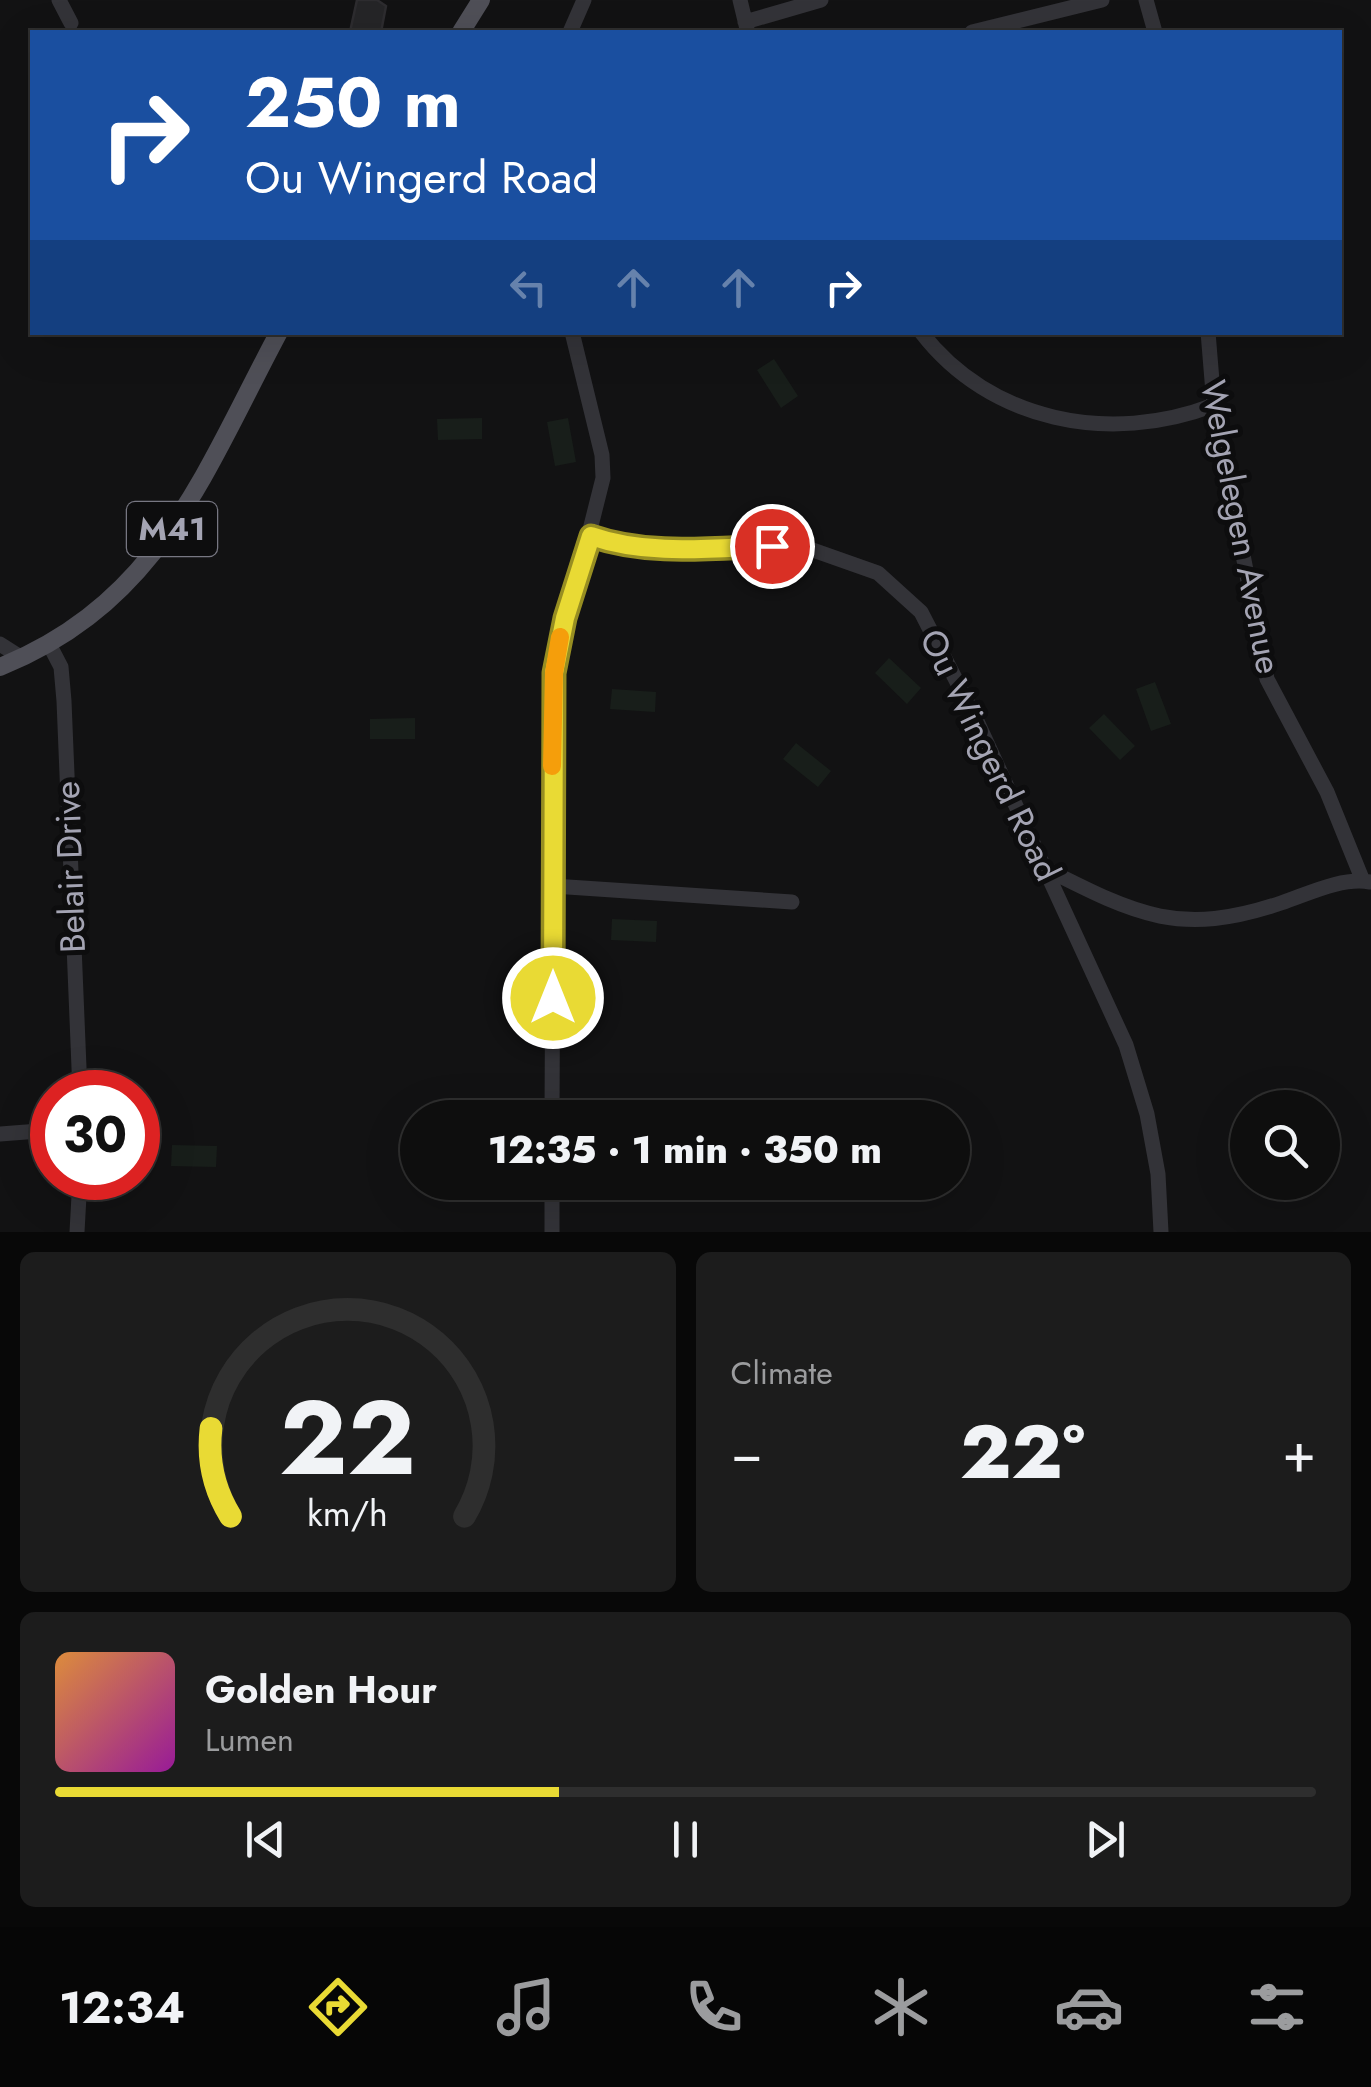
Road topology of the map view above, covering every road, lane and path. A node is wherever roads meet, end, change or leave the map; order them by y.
1 (59, 0) edge
2 (481, 0) edge
3 (584, 0) edge
4 (740, 0) edge
5 (821, 0) edge
6 (1102, 0) edge
7 (1146, 0) edge
8 (71, 23) dead end
9 (746, 27) edge
10 (462, 30) edge
11 (571, 30) edge
12 (980, 30) edge
13 (1154, 30) edge
14 (278, 335) edge
15 (573, 335) edge
16 (924, 335) edge
17 (1208, 335) edge
18 (1214, 404) junction
19 (591, 536) junction
20 (0, 644) edge
21 (49, 644) junction
22 (22, 658) junction
23 (0, 667) edge
24 (1046, 869) junction
25 (1367, 882) edge
26 (553, 886) junction
27 (792, 902) dead end
28 (79, 1070) edge
29 (552, 1100) edge
30 (30, 1132) edge
31 (0, 1134) edge
32 (79, 1200) edge
33 (552, 1200) edge
34 (77, 1232) edge
35 (552, 1232) edge
36 (1161, 1232) edge

1 - 8 street
2 - 10 main road
3 - 11 street
4 - 9 street
5 - 9 street
6 - 12 street
7 - 13 street
14 - 21 main road, M41
15 - 19 street
16 - 18 street
17 - 18 street, Welgelegen Avenue
18 - 25 street, Welgelegen Avenue
19 - 24 street, Ou Wingerd Road
19 - 26 street
20 - 22 street
21 - 22 main road, M41
21 - 28 street, Belair Drive
22 - 23 main road, M41
24 - 25 street
24 - 36 street, Ou Wingerd Road
26 - 27 street
26 - 29 street
30 - 31 street
32 - 34 street
33 - 35 street

